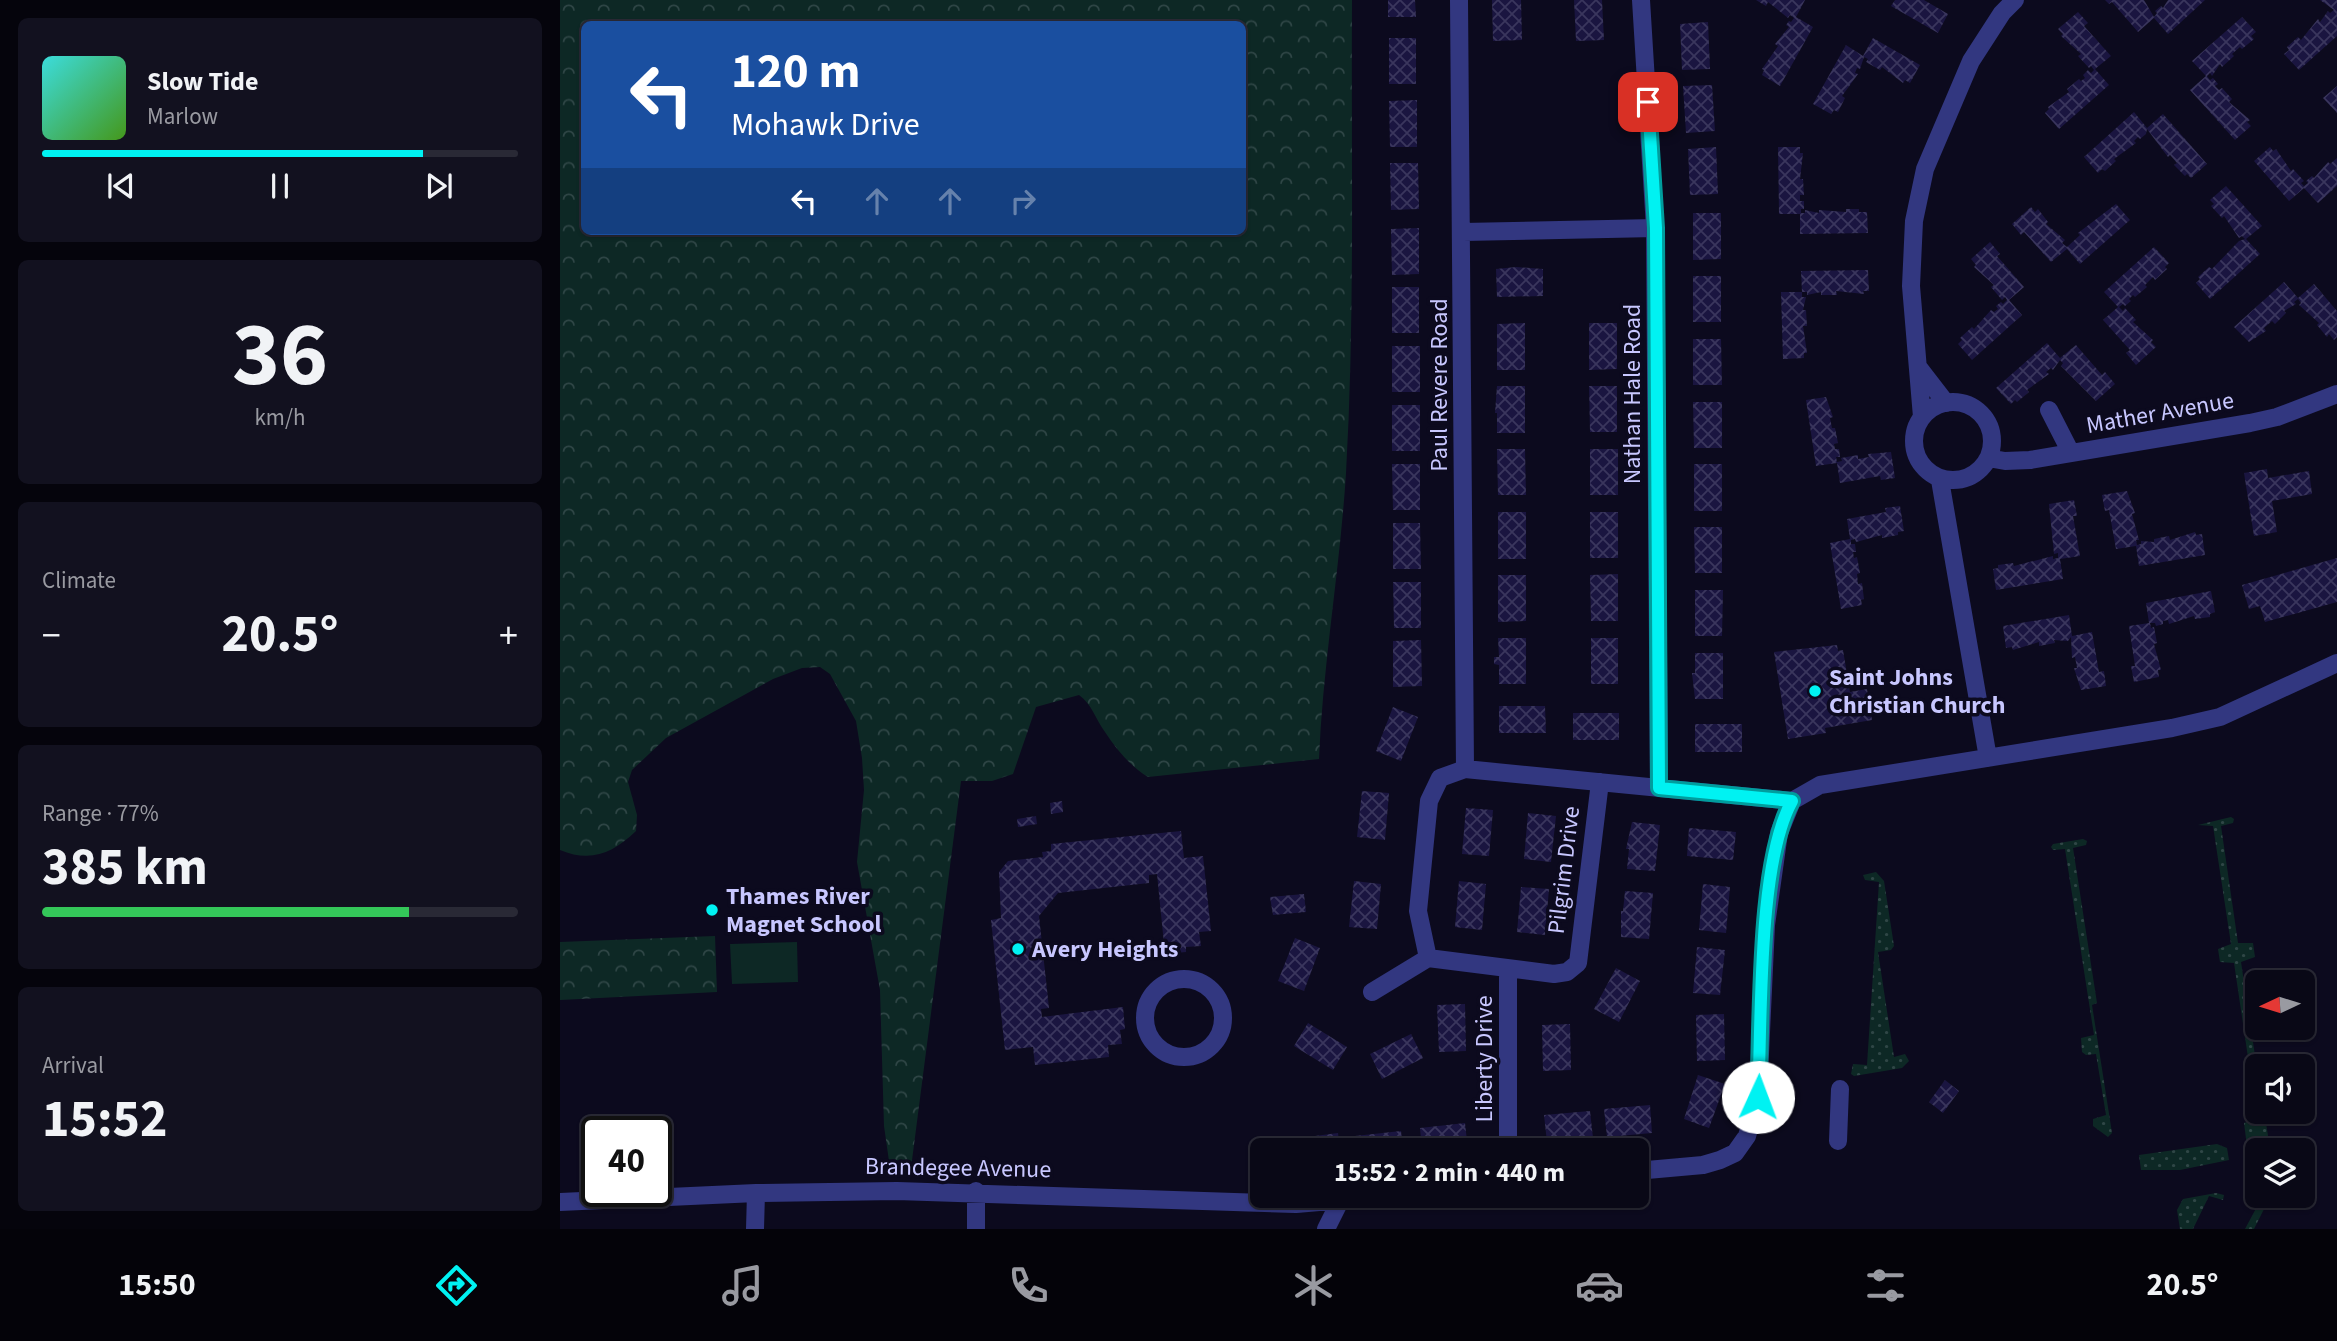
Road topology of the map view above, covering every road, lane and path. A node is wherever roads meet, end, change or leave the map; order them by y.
1 (1459, 0) edge
2 (1641, 0) edge
3 (2015, 0) edge
4 (1656, 228) junction
5 (1463, 232) junction
6 (1919, 368) junction
7 (2337, 394) edge
8 (1946, 402) junction
9 (2049, 410) dead end
10 (1922, 417) junction
11 (2071, 453) junction
12 (1988, 457) junction
13 (1940, 480) junction
14 (2337, 663) edge
15 (1988, 758) junction
16 (1465, 769) junction
17 (1600, 782) junction
18 (1659, 788) junction
19 (1792, 801) junction
20 (1428, 958) junction
21 (1508, 969) junction
22 (1372, 992) dead end
23 (1148, 1003) joint
24 (1840, 1089) dead end
25 (1508, 1138) edge
26 (1838, 1141) dead end
27 (1649, 1170) edge
28 (976, 1191) junction
29 (756, 1193) junction
30 (560, 1202) edge
31 (1250, 1202) edge
32 (1341, 1208) edge
33 (755, 1229) edge
34 (976, 1229) edge
35 (1326, 1229) edge

1 - 5 street, Paul Revere Road
2 - 4 street, Nathan Hale Road
3 - 6 street
4 - 5 street
4 - 18 street, Nathan Hale Road
5 - 16 street, Paul Revere Road
6 - 8 street
6 - 10 street
7 - 11 street, Mather Avenue
8 - 10 street
8 - 12 street
9 - 11 street
10 - 13 street
11 - 12 street, Mather Avenue
12 - 13 street
13 - 15 street
14 - 15 street
15 - 19 street
16 - 17 street
16 - 20 street
17 - 18 street
17 - 21 street, Pilgrim Drive
18 - 19 street
19 - 27 street
20 - 21 street
20 - 22 street
21 - 25 street, Liberty Drive
23 - 23 street
24 - 26 street
28 - 29 street, Brandegee Avenue
28 - 31 street, Brandegee Avenue
28 - 34 street
29 - 30 street, Brandegee Avenue
29 - 33 street
32 - 35 street

